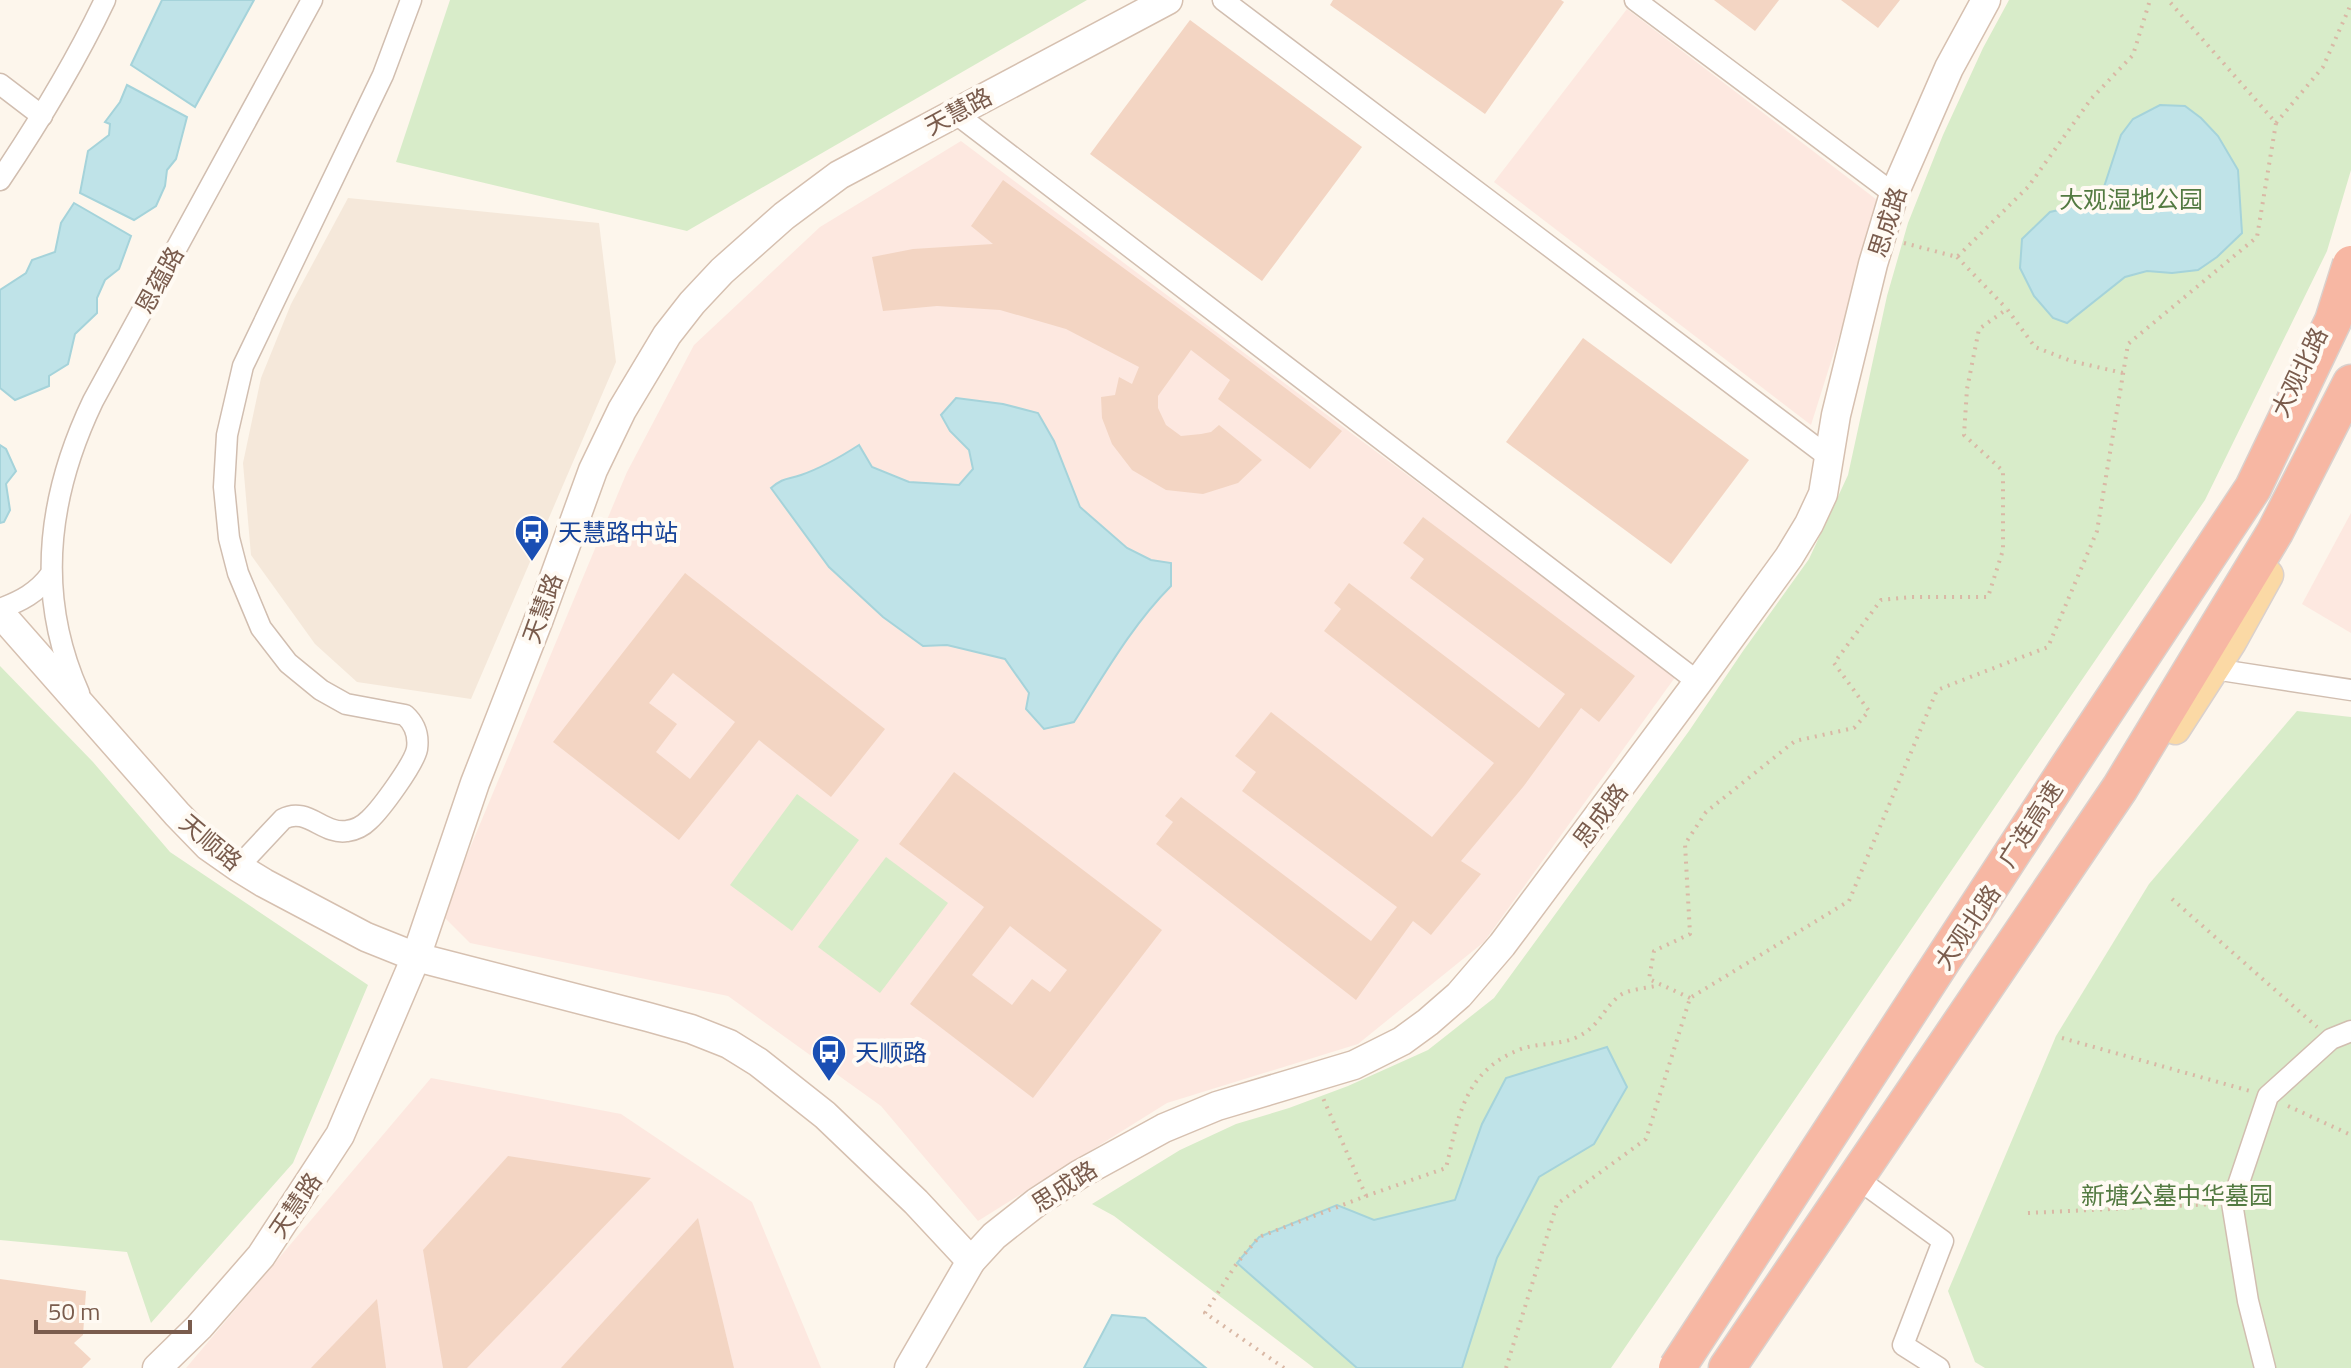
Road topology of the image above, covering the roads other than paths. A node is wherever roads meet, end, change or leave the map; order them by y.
1 (105, 0) edge
2 (312, 0) edge
3 (411, 0) edge
4 (1168, 0) edge
5 (1223, 0) edge
6 (1635, 0) edge
7 (1986, 0) edge
8 (0, 84) edge
9 (955, 113) junction
10 (42, 116) junction
11 (0, 180) edge
12 (1894, 194) junction
13 (2351, 261) edge
14 (2351, 383) edge
15 (2351, 404) edge
16 (1830, 458) junction
17 (51, 574) junction
18 (0, 611) edge
19 (2214, 669) junction
20 (1698, 682) junction
21 (2351, 690) edge
22 (85, 708) junction
23 (238, 867) junction
24 (416, 957) junction
25 (2351, 1031) edge
26 (1866, 1185) junction
27 (971, 1261) junction
28 (157, 1368) edge
29 (909, 1368) edge
30 (1667, 1368) edge
31 (1677, 1368) edge
32 (1727, 1368) edge
33 (1741, 1368) edge
34 (1939, 1368) edge
35 (2265, 1368) edge

1 - 10 street
2 - 17 street, 恩蕴路
3 - 23 street
4 - 9 street, 天慧路
5 - 16 street
6 - 12 street
7 - 12 street, 思成路
8 - 10 street
9 - 20 street
9 - 24 street, 天慧路
10 - 11 street
12 - 16 street, 思成路
13 - 30 main road, 大观北路
13 - 31 highway, 广连高速, bridge
14 - 32 highway
15 - 19 main road
16 - 20 street, 思成路
17 - 18 street
17 - 22 street, 恩蕴路
18 - 22 street, 天顺路
19 - 21 street
19 - 26 main road
20 - 27 street, 思成路
22 - 23 street, 天顺路
23 - 24 street, 天顺路
24 - 27 street, 天顺路
24 - 28 street, 天慧路
25 - 35 street
26 - 33 main road
26 - 34 street
27 - 29 street, 思成路

